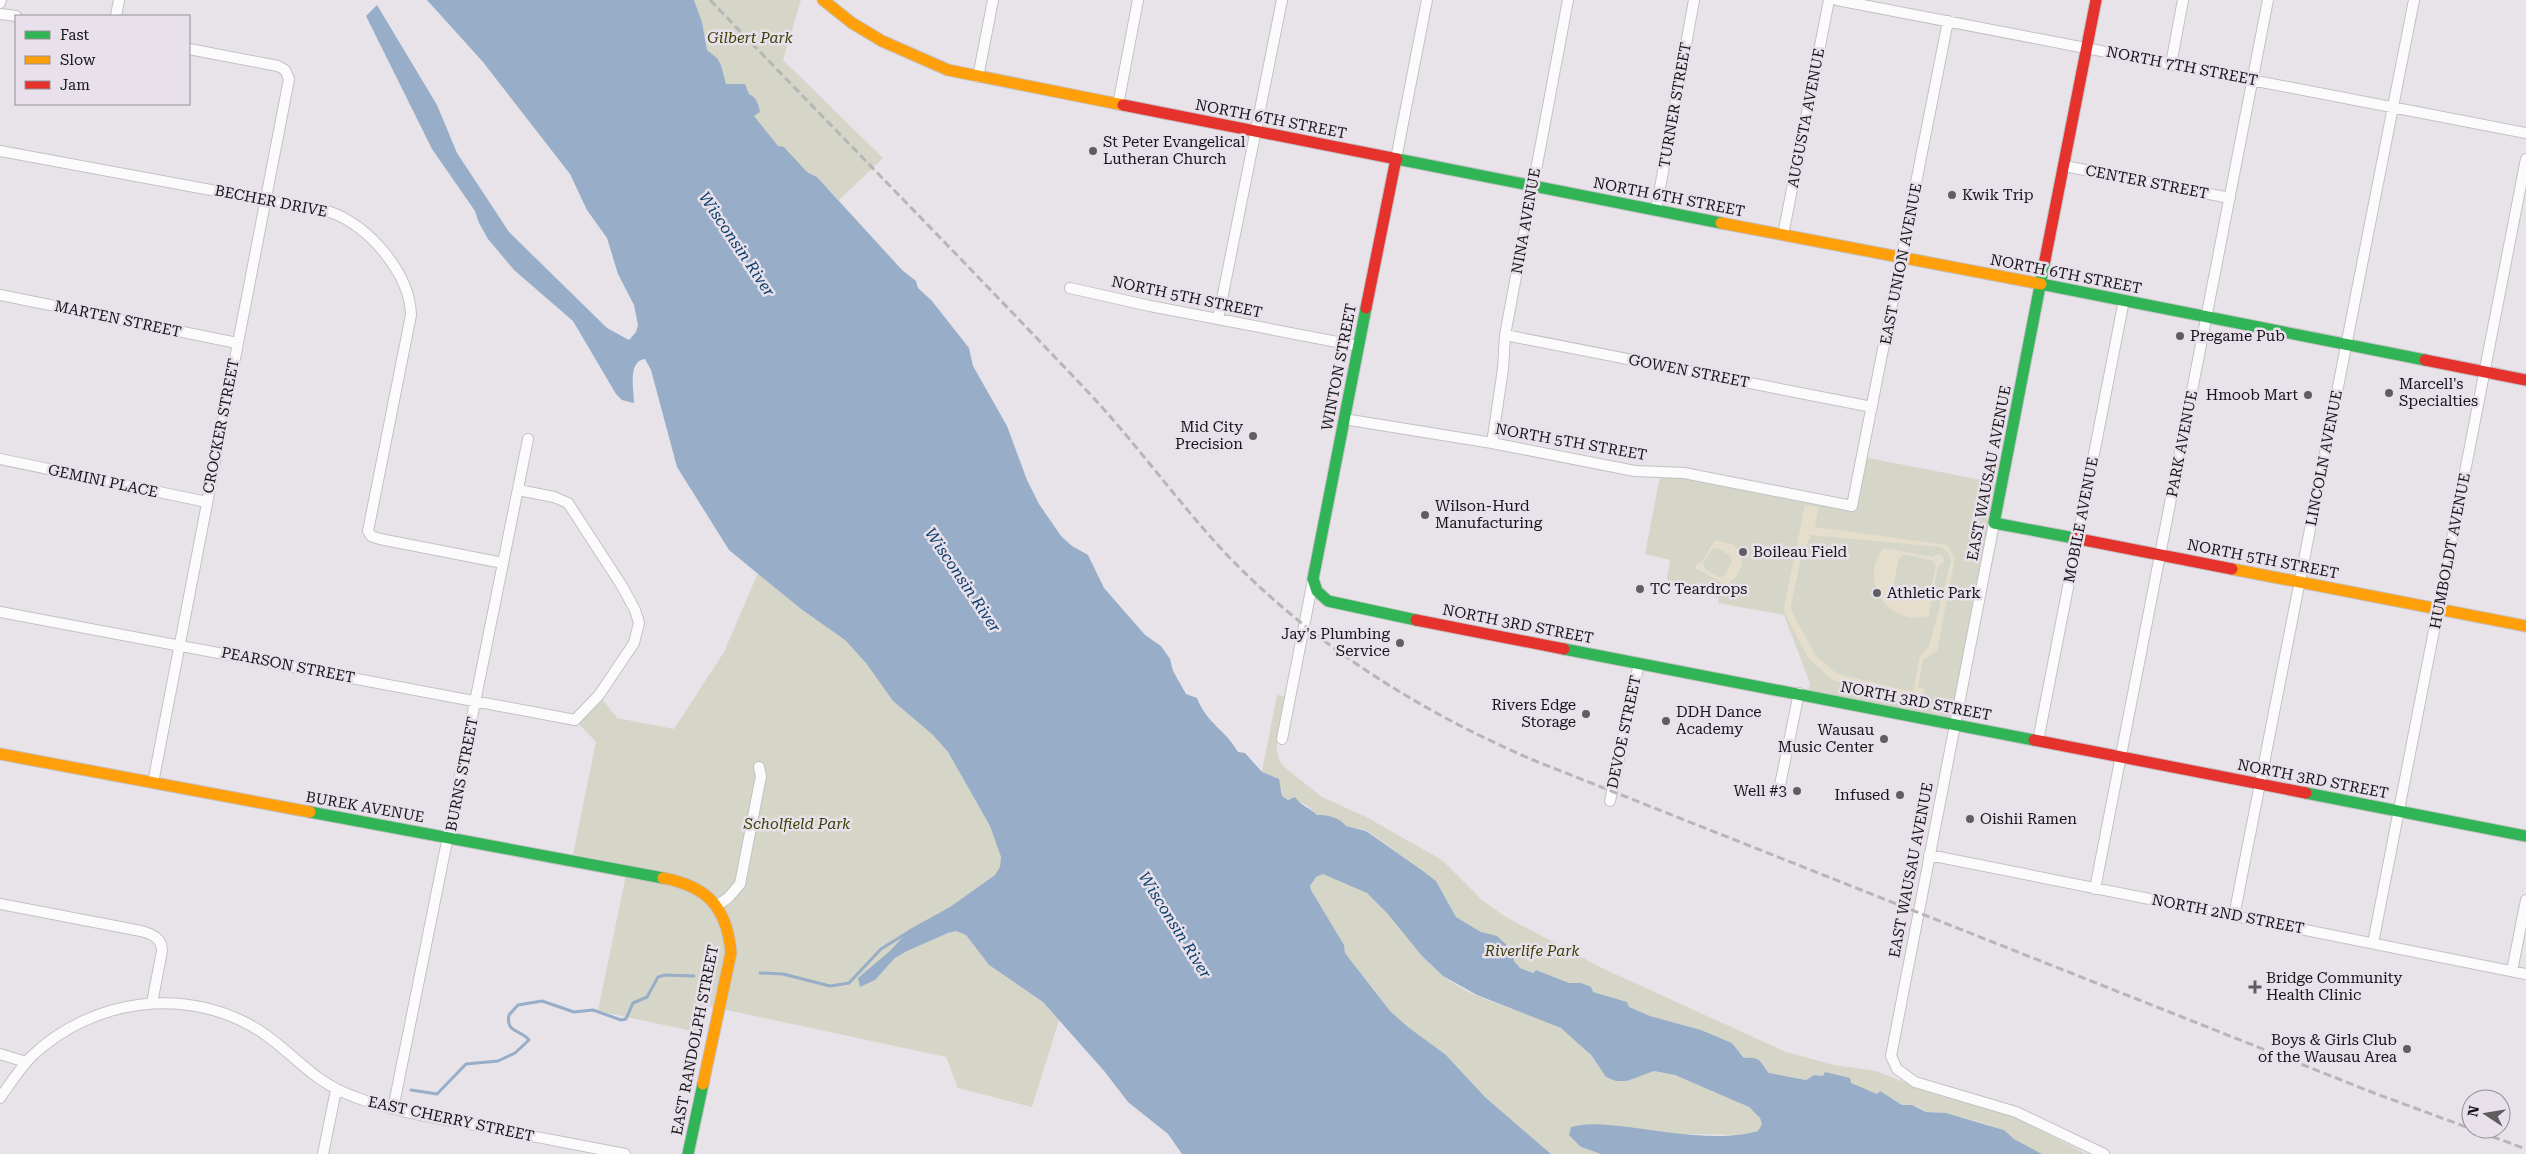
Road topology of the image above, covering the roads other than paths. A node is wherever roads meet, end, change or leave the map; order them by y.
1 (119, 0) edge
2 (823, 0) edge
3 (994, 0) edge
4 (1138, 0) edge
5 (1282, 0) edge
6 (1427, 0) edge
7 (1568, 0) edge
8 (1694, 0) edge
9 (1829, 0) edge
10 (1837, 0) edge
11 (2096, 0) edge
12 (2183, 0) edge
13 (2268, 0) edge
14 (2414, 0) edge
15 (0, 14) edge
16 (116, 15) edge
17 (15, 16) edge
18 (1948, 21) junction
19 (2087, 48) junction
20 (190, 49) edge
21 (2171, 64) junction
22 (978, 77) junction
23 (2253, 79) junction
24 (1118, 105) junction
25 (2393, 106) junction
26 (1257, 132) junction
27 (2526, 133) edge
28 (0, 151) edge
29 (1396, 159) junction
30 (2526, 159) edge
31 (2064, 166) junction
32 (1533, 186) junction
33 (2230, 198) junction
34 (266, 201) junction
35 (1656, 210) junction
36 (1783, 235) junction
37 (1902, 258) junction
38 (2041, 284) junction
39 (1070, 288) dead end
40 (0, 295) edge
41 (2124, 300) junction
42 (2206, 318) junction
43 (1218, 319) junction
44 (1506, 335) junction
45 (2032, 335) junction
46 (237, 344) junction
47 (2346, 345) junction
48 (1358, 346) junction
49 (2485, 372) junction
50 (2526, 380) edge
51 (2020, 396) junction
52 (1872, 407) junction
53 (1344, 419) junction
54 (528, 439) dead end
55 (1492, 443) junction
56 (0, 460) edge
57 (518, 490) junction
58 (207, 502) junction
59 (1852, 506) joint
60 (1994, 523) junction
61 (2032, 530) junction
62 (2078, 538) junction
63 (2160, 554) junction
64 (503, 563) junction
65 (1313, 579) junction
66 (2300, 582) junction
67 (2438, 609) junction
68 (0, 612) edge
69 (2526, 626) edge
70 (179, 645) junction
71 (1639, 663) junction
72 (1799, 693) junction
73 (476, 701) junction
74 (1955, 724) junction
75 (1282, 739) dead end
76 (2038, 741) junction
77 (0, 754) edge
78 (2121, 757) junction
79 (759, 768) dead end
80 (153, 782) junction
81 (1780, 784) dead end
82 (2260, 784) junction
83 (1610, 801) dead end
84 (2399, 812) junction
85 (2526, 836) edge
86 (449, 838) junction
87 (1929, 855) junction
88 (2095, 889) junction
89 (2526, 900) edge
90 (0, 904) edge
91 (716, 906) junction
92 (2234, 916) junction
93 (2373, 943) junction
94 (2512, 971) junction
95 (2526, 974) edge
96 (152, 1003) junction
97 (0, 1054) edge
98 (26, 1062) junction
99 (336, 1090) junction
100 (0, 1098) edge
101 (393, 1109) junction
102 (322, 1154) edge
103 (625, 1154) edge
104 (688, 1154) edge
105 (2104, 1154) edge

1 - 16 street
2 - 22 main road, NORTH 6TH STREET
3 - 22 street
4 - 24 street
5 - 26 street
6 - 29 street, WINTON STREET
7 - 32 street, NINA AVENUE
8 - 35 street, TURNER STREET
9 - 36 street, AUGUSTA AVENUE
10 - 18 street, NORTH 7TH STREET
11 - 19 main road, EAST WAUSAU AVENUE
12 - 21 street
13 - 23 street, PARK AVENUE
14 - 25 street, LINCOLN AVENUE
15 - 17 street
18 - 19 street, NORTH 7TH STREET
18 - 37 street, EAST UNION AVENUE
19 - 21 street, NORTH 7TH STREET
19 - 31 main road, EAST WAUSAU AVENUE
20 - 34 street, CROCKER STREET
21 - 23 street, NORTH 7TH STREET
22 - 24 main road, NORTH 6TH STREET
23 - 25 street, NORTH 7TH STREET
23 - 33 street, PARK AVENUE
24 - 26 main road, NORTH 6TH STREET
25 - 27 street, NORTH 7TH STREET
25 - 47 street, LINCOLN AVENUE
26 - 29 main road, NORTH 6TH STREET
26 - 43 street
28 - 34 street, BECHER DRIVE
29 - 32 main road, NORTH 6TH STREET
29 - 48 main road, WINTON STREET
30 - 49 street, HUMBOLDT AVENUE
31 - 33 street, CENTER STREET
31 - 38 main road, EAST WAUSAU AVENUE
32 - 35 main road, NORTH 6TH STREET
32 - 44 street, NINA AVENUE
33 - 42 street, PARK AVENUE
34 - 46 street, CROCKER STREET
34 - 64 street, BECHER DRIVE
35 - 36 main road, NORTH 6TH STREET
36 - 37 main road, NORTH 6TH STREET
37 - 38 main road, NORTH 6TH STREET
37 - 52 street, EAST UNION AVENUE
38 - 41 main road, NORTH 6TH STREET
38 - 45 main road, EAST WAUSAU AVENUE
39 - 43 street, NORTH 5TH STREET
40 - 46 street, MARTEN STREET
41 - 42 main road, NORTH 6TH STREET
41 - 45 main road
41 - 62 street, MOBILE AVENUE
42 - 47 main road, NORTH 6TH STREET
42 - 63 street, PARK AVENUE
43 - 48 street, NORTH 5TH STREET
44 - 52 street, GOWEN STREET
44 - 55 street, NINA AVENUE
45 - 51 main road, EAST WAUSAU AVENUE
46 - 58 street, CROCKER STREET
47 - 49 main road, NORTH 6TH STREET
47 - 66 street, LINCOLN AVENUE
48 - 53 main road, WINTON STREET
49 - 50 main road, NORTH 6TH STREET
49 - 67 street, HUMBOLDT AVENUE
51 - 60 main road, EAST WAUSAU AVENUE
51 - 61 main road
52 - 59 street, EAST UNION AVENUE
53 - 55 street, NORTH 5TH STREET
53 - 65 main road, WINTON STREET
54 - 57 street, BURNS STREET
55 - 59 street, NORTH 5TH STREET
56 - 58 street, GEMINI PLACE
57 - 64 street, BURNS STREET
57 - 73 street, PEARSON STREET
58 - 70 street, CROCKER STREET
60 - 61 main road, NORTH 5TH STREET
60 - 74 street, EAST WAUSAU AVENUE
61 - 62 main road, NORTH 5TH STREET
62 - 63 main road, NORTH 5TH STREET
62 - 76 street, MOBILE AVENUE
63 - 66 main road, NORTH 5TH STREET
63 - 78 street, PARK AVENUE
64 - 73 street, BURNS STREET
65 - 71 main road, NORTH 3RD STREET
65 - 75 street, WINTON STREET
66 - 67 main road, NORTH 5TH STREET
66 - 82 street, LINCOLN AVENUE
67 - 69 main road, NORTH 5TH STREET
67 - 84 street, HUMBOLDT AVENUE
68 - 70 street, PEARSON STREET
70 - 73 street, PEARSON STREET
70 - 80 street, CROCKER STREET
71 - 72 main road, NORTH 3RD STREET
71 - 83 street, DEVOE STREET
72 - 74 main road, NORTH 3RD STREET
72 - 81 street
73 - 86 street, BURNS STREET
74 - 76 main road, NORTH 3RD STREET
74 - 87 street, EAST WAUSAU AVENUE
76 - 78 main road, NORTH 3RD STREET
77 - 80 main road, BUREK AVENUE
78 - 82 main road, NORTH 3RD STREET
78 - 88 street, PARK AVENUE
79 - 91 street
80 - 86 main road, BUREK AVENUE
82 - 84 main road, NORTH 3RD STREET
82 - 92 street, LINCOLN AVENUE
84 - 85 main road, NORTH 3RD STREET
84 - 93 street, HUMBOLDT AVENUE
86 - 91 main road, BUREK AVENUE
86 - 101 street, BURNS STREET
87 - 88 street, NORTH 2ND STREET
87 - 105 street, EAST WAUSAU AVENUE
88 - 92 street, NORTH 2ND STREET
89 - 94 street
90 - 96 street
91 - 104 main road, EAST RANDOLPH STREET
92 - 93 street, NORTH 2ND STREET
93 - 94 street, NORTH 2ND STREET
94 - 95 street, NORTH 2ND STREET
96 - 98 street, EAST CHERRY STREET
96 - 99 street, EAST CHERRY STREET
97 - 98 street
98 - 100 street, EAST CHERRY STREET
99 - 101 street, EAST CHERRY STREET
99 - 102 street
101 - 103 street, EAST CHERRY STREET

